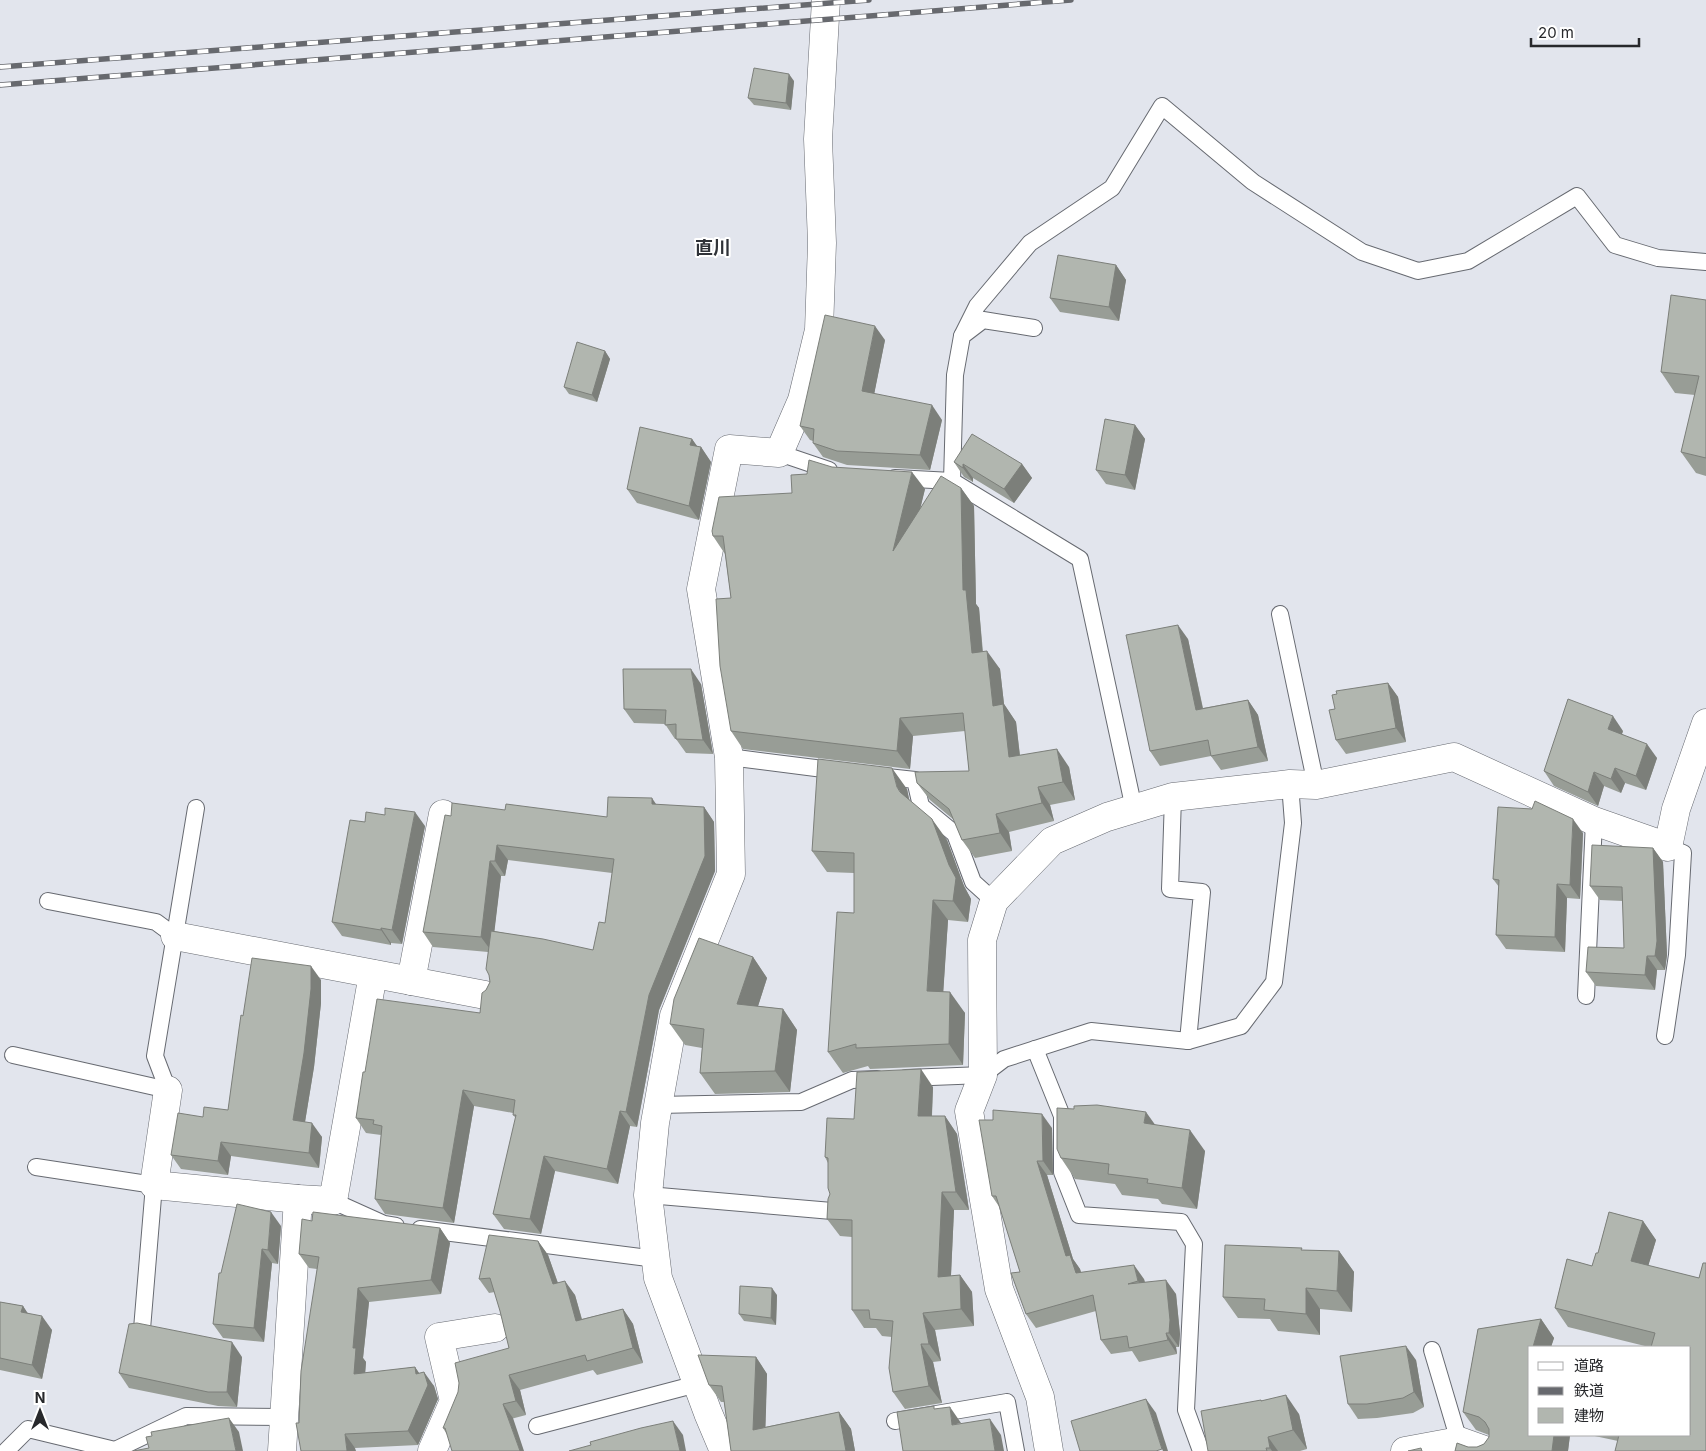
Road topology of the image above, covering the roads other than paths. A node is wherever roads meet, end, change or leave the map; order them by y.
1 (826, 0) edge
2 (1706, 262) edge
3 (1034, 328) dead end
4 (962, 336) junction
5 (779, 453) junction
6 (845, 475) edge
7 (884, 477) edge
8 (952, 481) junction
9 (1280, 614) dead end
10 (1706, 723) edge
11 (729, 757) junction
12 (1303, 784) junction
13 (1173, 797) junction
14 (196, 808) dead end
15 (1134, 809) junction
16 (443, 814) edge
17 (1594, 821) junction
18 (1668, 847) junction
19 (48, 901) dead end
20 (994, 901) junction
21 (175, 936) junction
22 (373, 974) junction
23 (411, 981) junction
24 (485, 995) edge
25 (1586, 996) dead end
26 (1666, 1036) dead end
27 (1188, 1041) junction
28 (1035, 1049) junction
29 (13, 1055) dead end
30 (982, 1075) junction
31 (168, 1090) junction
32 (658, 1105) junction
33 (36, 1167) dead end
34 (154, 1185) junction
35 (648, 1195) junction
36 (298, 1199) junction
37 (333, 1201) junction
38 (832, 1211) edge
39 (656, 1259) junction
40 (494, 1328) dead end
41 (142, 1329) edge
42 (1432, 1350) dead end
43 (697, 1384) junction
44 (284, 1417) junction
45 (895, 1421) edge
46 (537, 1426) dead end
47 (1459, 1441) junction
48 (6, 1451) edge
49 (282, 1451) edge
50 (432, 1451) edge
51 (724, 1451) edge
52 (1016, 1451) edge
53 (1049, 1451) edge
54 (1201, 1451) edge
55 (1405, 1451) edge
56 (1487, 1451) edge

1 - 5 street
2 - 4 lane
3 - 4 lane
4 - 8 lane
5 - 6 lane
5 - 11 street
7 - 8 lane
8 - 15 lane
9 - 12 lane
10 - 18 street
11 - 20 lane
11 - 32 street
12 - 13 street
12 - 17 street
12 - 27 lane
13 - 15 street
13 - 27 lane
14 - 21 lane
15 - 20 street
16 - 23 street
17 - 18 street
17 - 25 lane
18 - 26 lane
19 - 21 lane
20 - 30 street
21 - 22 street
21 - 31 lane
22 - 23 street
22 - 37 street
23 - 24 street
27 - 28 lane
28 - 30 lane
28 - 54 lane
29 - 31 lane
30 - 32 lane
30 - 53 street
31 - 34 street
32 - 35 street
33 - 34 lane
34 - 36 street
34 - 41 lane
35 - 38 lane
35 - 39 street
36 - 37 street
36 - 44 street
37 - 39 lane
39 - 43 street
40 - 50 street
42 - 47 lane
43 - 46 lane
43 - 51 street
44 - 48 lane
44 - 49 street
45 - 52 lane
47 - 55 street
47 - 56 street

